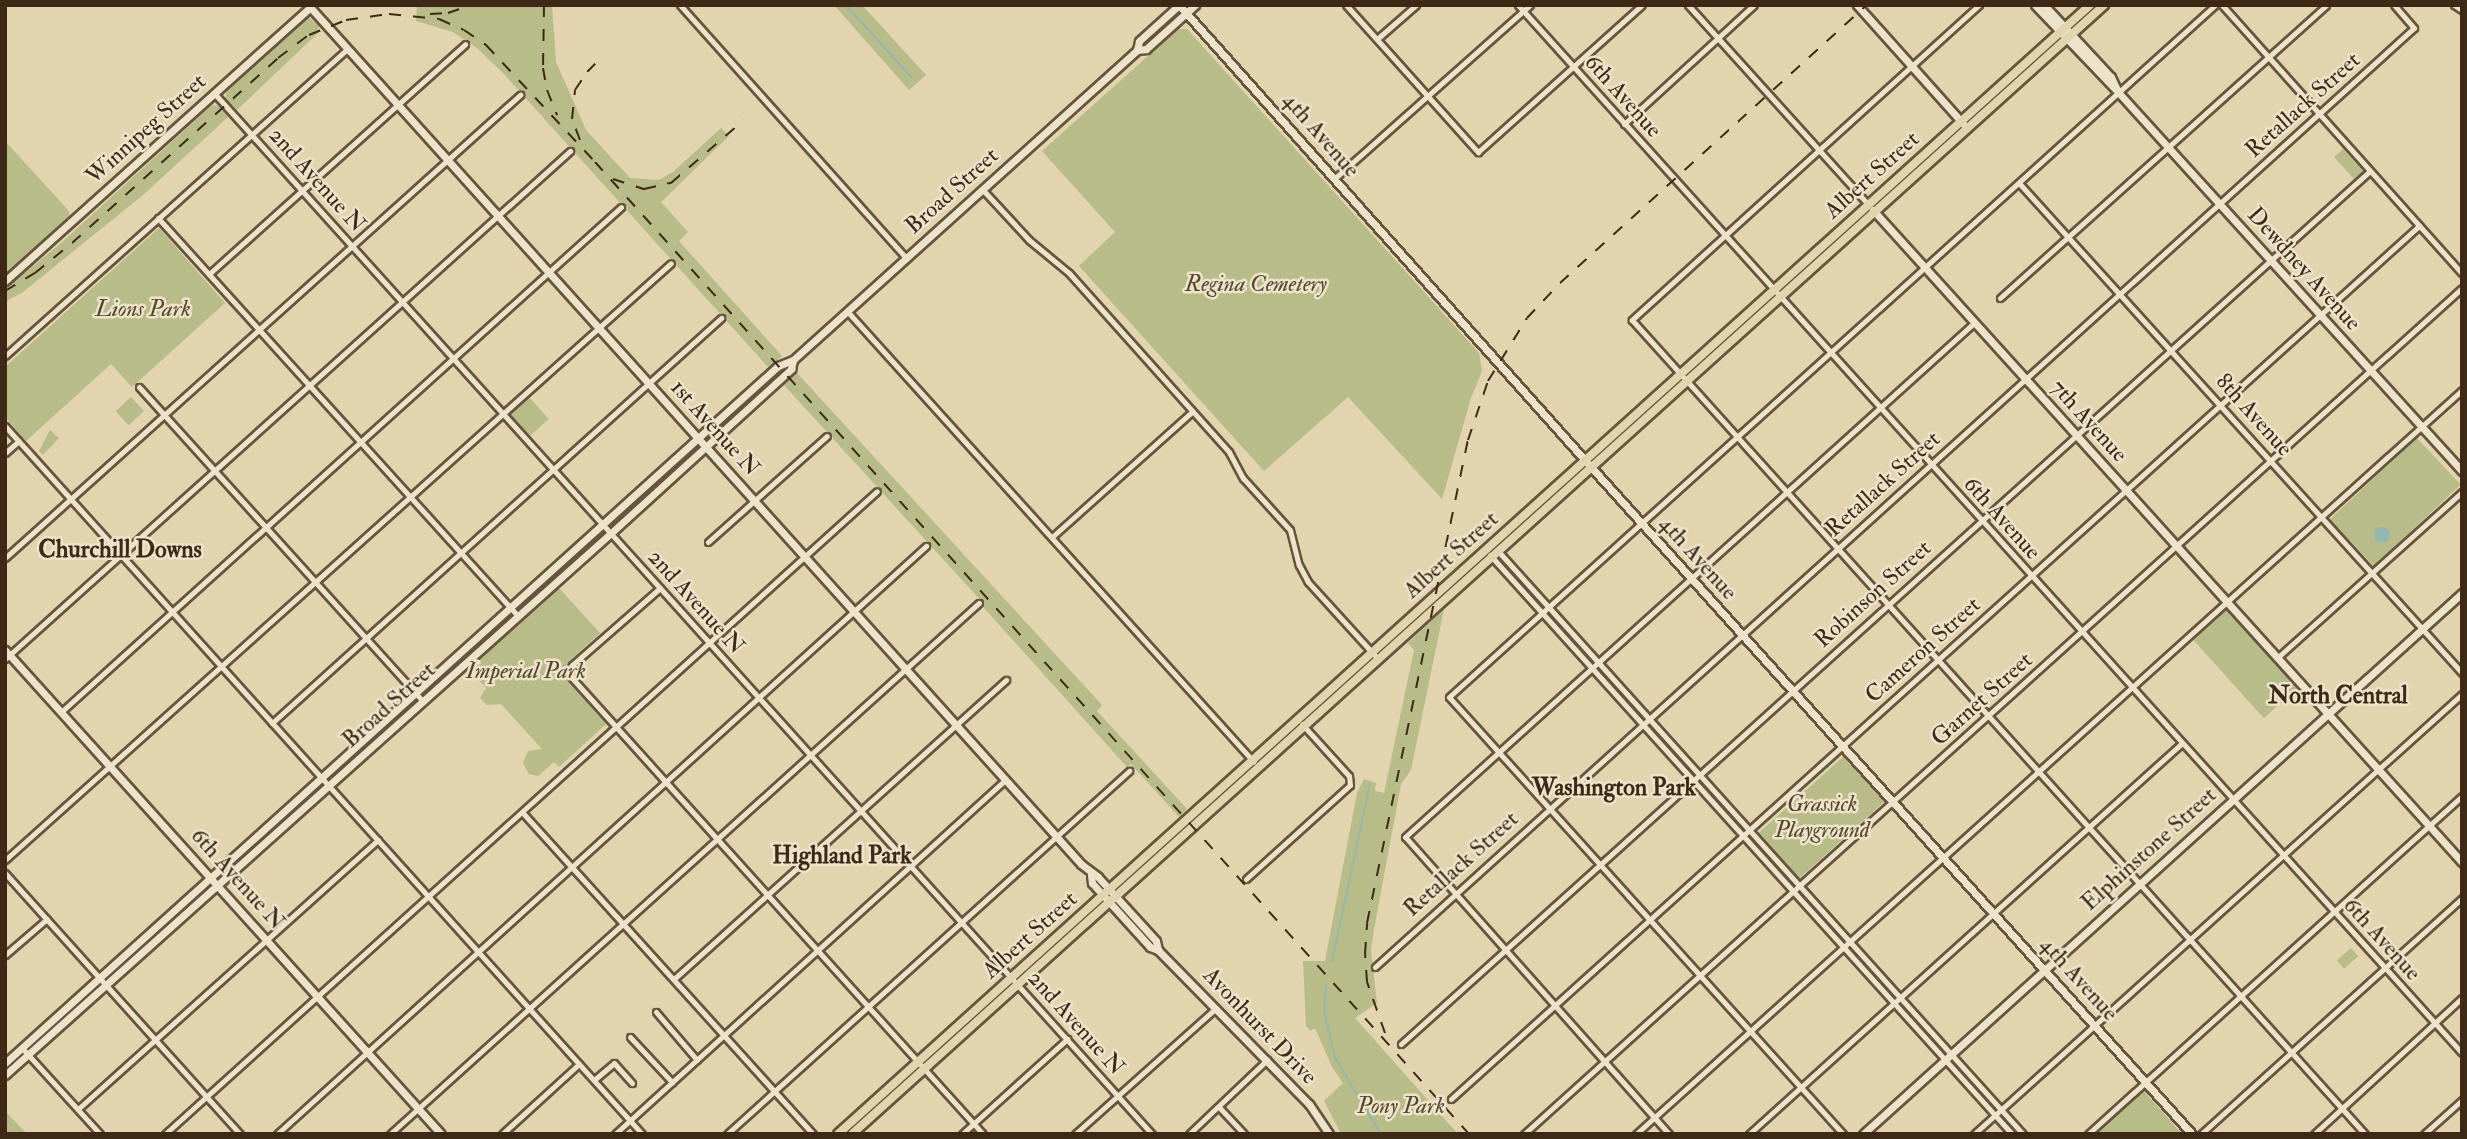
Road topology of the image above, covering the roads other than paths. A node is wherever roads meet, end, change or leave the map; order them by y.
1 (680, 5) edge
2 (1179, 5) edge
3 (1195, 5) edge
4 (1346, 5) edge
5 (1416, 5) edge
6 (1518, 5) edge
7 (1530, 5) edge
8 (1642, 5) edge
9 (1688, 5) edge
10 (1754, 5) edge
11 (1857, 5) edge
12 (1979, 5) edge
13 (2035, 5) edge
14 (2044, 5) edge
15 (2090, 5) edge
16 (2104, 5) edge
17 (2215, 5) edge
18 (2222, 5) edge
19 (2326, 5) edge
20 (2393, 5) edge
21 (2454, 5) edge
22 (311, 6) edge
23 (2462, 10) edge
24 (1523, 11) junction
25 (1186, 13) junction
26 (2066, 33) junction
27 (1718, 38) junction
28 (1377, 40) junction
29 (465, 44) dead end
30 (347, 49) junction
31 (1138, 50) junction
32 (2269, 57) junction
33 (1912, 66) junction
34 (1574, 68) junction
35 (2118, 92) junction
36 (214, 93) junction
37 (520, 95) dead end
38 (1427, 96) junction
39 (397, 105) junction
40 (2319, 114) junction
41 (1624, 124) junction
42 (1964, 124) junction
43 (252, 134) junction
44 (2169, 148) junction
45 (570, 150) dead end
46 (1819, 150) junction
47 (447, 160) junction
48 (2370, 171) junction
49 (1334, 179) junction
50 (2019, 183) junction
51 (982, 189) junction
52 (302, 190) junction
53 (2219, 203) junction
54 (621, 207) dead end
55 (1871, 208) junction
56 (498, 216) junction
57 (158, 218) junction
58 (2419, 226) junction
59 (1724, 235) junction
60 (2068, 238) junction
61 (353, 246) junction
62 (906, 258) junction
63 (2270, 260) junction
64 (671, 263) dead end
65 (1926, 268) junction
66 (549, 273) junction
67 (2462, 273) edge
68 (209, 274) junction
69 (5, 281) edge
70 (2462, 288) edge
71 (1776, 293) junction
72 (2119, 295) junction
73 (2000, 298) dead end
74 (403, 302) junction
75 (847, 311) junction
76 (2320, 315) junction
77 (721, 318) dead end
78 (1975, 322) junction
79 (598, 328) junction
80 (259, 330) junction
81 (2169, 350) junction
82 (1830, 353) junction
83 (5, 356) edge
84 (452, 358) junction
85 (793, 360) junction
86 (2371, 370) junction
87 (1683, 377) junction
88 (2026, 379) junction
89 (648, 384) junction
90 (310, 386) junction
91 (139, 387) dead end
92 (2462, 390) edge
93 (2219, 406) junction
94 (1880, 408) junction
95 (1192, 412) junction
96 (503, 414) junction
97 (164, 415) junction
98 (5, 426) edge
99 (2421, 427) junction
100 (2077, 435) junction
101 (827, 436) dead end
102 (1737, 438) junction
103 (699, 440) junction
104 (19, 441) junction
105 (360, 442) junction
106 (705, 447) junction
107 (5, 453) edge
108 (2271, 462) junction
109 (1588, 464) junction
110 (1931, 464) junction
111 (214, 470) junction
112 (553, 470) junction
113 (2462, 471) edge
114 (2125, 489) junction
115 (877, 491) dead end
116 (2462, 492) edge
117 (1787, 493) junction
118 (411, 498) junction
119 (71, 499) junction
120 (754, 501) junction
121 (2321, 517) junction
122 (1981, 520) junction
123 (1641, 523) junction
124 (604, 525) junction
125 (265, 526) junction
126 (611, 533) junction
127 (1052, 537) junction
128 (708, 542) dead end
129 (926, 545) dead end
130 (2176, 547) junction
131 (1838, 549) junction
132 (1491, 550) junction
133 (461, 553) junction
134 (121, 554) junction
135 (804, 557) junction
136 (5, 558) edge
137 (2372, 572) junction
138 (2031, 575) junction
139 (1691, 579) junction
140 (315, 582) junction
141 (660, 588) junction
142 (2462, 593) edge
143 (2226, 602) junction
144 (979, 603) dead end
145 (1887, 604) junction
146 (1548, 607) junction
147 (511, 609) junction
148 (172, 611) junction
149 (855, 612) junction
150 (1542, 612) junction
151 (518, 617) junction
152 (2422, 629) junction
153 (2082, 632) junction
154 (1741, 634) junction
155 (366, 638) junction
156 (710, 643) junction
157 (7, 655) edge
158 (1375, 655) junction
159 (2277, 658) junction
160 (1938, 660) junction
161 (1598, 663) junction
162 (222, 667) junction
163 (1592, 668) junction
164 (905, 669) junction
165 (2462, 673) edge
166 (1006, 680) dead end
167 (2132, 687) junction
168 (1792, 690) junction
169 (416, 694) junction
170 (2462, 694) edge
171 (760, 698) junction
172 (423, 701) junction
173 (61, 712) junction
174 (2328, 715) junction
175 (1989, 716) junction
176 (1648, 718) junction
177 (272, 723) junction
178 (1300, 723) junction
179 (1642, 724) junction
180 (956, 725) junction
181 (616, 727) junction
182 (2182, 743) junction
183 (1843, 747) junction
184 (1498, 752) junction
185 (811, 755) junction
186 (1255, 764) junction
187 (111, 767) junction
188 (2378, 770) junction
189 (1129, 771) dead end
190 (2038, 772) junction
191 (1699, 774) junction
192 (322, 778) junction
193 (1005, 780) junction
194 (1693, 780) junction
195 (666, 783) junction
196 (329, 785) junction
197 (2462, 796) edge
198 (2233, 799) junction
199 (1893, 802) junction
200 (1549, 809) junction
201 (860, 810) junction
202 (522, 812) junction
203 (2429, 826) junction
204 (2089, 828) junction
205 (1750, 831) junction
206 (1743, 836) junction
207 (1057, 838) junction
208 (717, 839) junction
209 (378, 840) junction
210 (2283, 855) junction
211 (1943, 858) junction
212 (5, 860) edge
213 (2462, 862) edge
214 (1600, 865) junction
215 (911, 866) junction
216 (574, 868) junction
217 (5, 873) edge
218 (211, 878) junction
219 (1246, 879) dead end
220 (2140, 883) junction
221 (217, 885) junction
222 (1800, 886) junction
223 (1794, 892) junction
224 (1454, 893) junction
225 (767, 895) junction
226 (1109, 896) junction
227 (429, 897) junction
228 (2462, 898) edge
229 (2334, 911) junction
230 (1993, 914) junction
231 (47, 919) junction
232 (1650, 920) junction
233 (624, 923) junction
234 (962, 923) junction
235 (2190, 940) junction
236 (267, 941) junction
237 (1850, 942) junction
238 (1844, 948) junction
239 (1504, 950) junction
240 (817, 951) junction
241 (479, 953) junction
242 (5, 955) edge
243 (1375, 967) dead end
244 (2384, 967) junction
245 (2045, 970) junction
246 (1700, 976) junction
247 (100, 978) junction
248 (674, 979) junction
249 (1015, 981) junction
250 (107, 985) junction
251 (317, 996) junction
252 (2241, 996) junction
253 (1900, 998) junction
254 (2462, 998) edge
255 (1894, 1003) junction
256 (1554, 1005) junction
257 (868, 1007) junction
258 (529, 1008) junction
259 (1216, 1008) junction
260 (656, 1012) dead end
261 (2435, 1023) junction
262 (2094, 1025) junction
263 (1750, 1031) junction
264 (724, 1035) junction
265 (631, 1037) dead end
266 (156, 1039) junction
267 (1067, 1039) junction
268 (1401, 1044) dead end
269 (22, 1048) junction
270 (2290, 1051) junction
271 (368, 1052) junction
272 (2462, 1053) edge
273 (29, 1054) junction
274 (1948, 1057) junction
275 (697, 1060) junction
276 (1268, 1060) junction
277 (1604, 1061) junction
278 (918, 1062) junction
279 (5, 1063) edge
280 (579, 1064) junction
281 (924, 1069) junction
282 (5, 1075) edge
283 (594, 1080) junction
284 (672, 1082) junction
285 (2146, 1082) junction
286 (632, 1083) dead end
287 (1801, 1087) junction
288 (775, 1091) junction
289 (206, 1096) junction
290 (1118, 1096) junction
291 (1451, 1100) dead end
292 (2462, 1100) edge
293 (1219, 1107) junction
294 (418, 1108) junction
295 (78, 1109) junction
296 (2342, 1109) junction
297 (2001, 1110) junction
298 (1995, 1115) junction
299 (1655, 1117) junction
300 (630, 1121) junction
301 (973, 1123) junction
302 (100, 1134) edge
303 (165, 1134) edge
304 (240, 1134) edge
305 (277, 1134) edge
306 (390, 1134) edge
307 (441, 1134) edge
308 (502, 1134) edge
309 (615, 1134) edge
310 (642, 1134) edge
311 (727, 1134) edge
312 (813, 1134) edge
313 (838, 1134) edge
314 (852, 1134) edge
315 (962, 1134) edge
316 (983, 1134) edge
317 (1075, 1134) edge
318 (1152, 1134) edge
319 (1189, 1134) edge
320 (1244, 1134) edge
321 (1329, 1134) edge
322 (1524, 1134) edge
323 (1636, 1134) edge
324 (1670, 1134) edge
325 (1749, 1134) edge
326 (1843, 1134) edge
327 (1863, 1134) edge
328 (1974, 1134) edge
329 (2012, 1134) edge
330 (2023, 1134) edge
331 (2088, 1134) edge
332 (2193, 1134) edge
333 (2201, 1134) edge
334 (2314, 1134) edge
335 (2365, 1134) edge
336 (2424, 1134) edge

1 - 62 street
2 - 25 street, 4th Avenue
2 - 31 street, Broad Street
3 - 25 street, Broad Street
4 - 28 street
5 - 28 street
6 - 24 street, 6th Avenue
7 - 24 street
8 - 34 street
9 - 27 street, 7th Avenue
10 - 27 street
11 - 33 street
12 - 33 street
13 - 26 street, Dewdney Avenue
14 - 26 street, Dewdney Avenue
15 - 26 main road, Albert Street
16 - 26 main road, Albert Street
17 - 35 street
18 - 32 street
19 - 32 street
20 - 40 street, Retallack Street
21 - 23 street
22 - 30 street, 1st Avenue N
22 - 36 street, Winnipeg Street
24 - 34 street, 6th Avenue
24 - 38 street
25 - 31 street, Broad Street
25 - 49 street, 4th Avenue
26 - 35 street, Dewdney Avenue
26 - 42 main road, Albert Street
27 - 41 street
27 - 46 street, 7th Avenue
28 - 38 street
29 - 39 street
30 - 39 street, 1st Avenue N
30 - 43 street
31 - 51 street, Broad Street
32 - 40 street
32 - 44 street
33 - 42 street
33 - 46 street
34 - 38 street
34 - 41 street, 6th Avenue
35 - 44 street, Dewdney Avenue
35 - 50 street
36 - 43 street, 2nd Avenue N
36 - 69 street, Winnipeg Street
37 - 47 street
38 - 49 street
39 - 47 street, 1st Avenue N
39 - 52 street
40 - 48 street
40 - 53 street, Retallack Street
41 - 59 street, 6th Avenue
42 - 55 main road, Albert Street
43 - 52 street, 2nd Avenue N
43 - 57 street
44 - 53 street, Dewdney Avenue
44 - 60 street
45 - 56 street
46 - 55 street, 7th Avenue
46 - 59 street
47 - 56 street, 1st Avenue N
47 - 61 street
48 - 58 street
48 - 63 street, Robinson Street
49 - 109 street, 4th Avenue
50 - 60 street, 8th Avenue
50 - 65 street
51 - 62 street, Broad Street
51 - 95 street
52 - 61 street, 2nd Avenue N
52 - 68 street
53 - 63 street, Dewdney Avenue
53 - 72 street, Retallack Street
54 - 66 street
55 - 65 street, 7th Avenue
55 - 71 main road, Albert Street
56 - 66 street, 1st Avenue N
56 - 74 street
57 - 68 street
57 - 83 street
58 - 67 street
58 - 76 street, Cameron Street
59 - 71 street, 6th Avenue
59 - 87 street
60 - 72 street, 8th Avenue
60 - 73 street
61 - 74 street, 2nd Avenue N
61 - 80 street
62 - 75 street, Broad Street
63 - 76 street, Dewdney Avenue
63 - 81 street, Robinson Street
64 - 79 street
65 - 78 street, 7th Avenue
65 - 82 street
66 - 79 street, 1st Avenue N
66 - 84 street
68 - 80 street
70 - 86 street, Garnet Street
71 - 82 street, 6th Avenue
71 - 87 main road, Albert Street
72 - 81 street, 8th Avenue
72 - 88 street, Retallack Street
74 - 84 street, 2nd Avenue N
74 - 90 street
75 - 85 street, Broad Street
75 - 127 street
76 - 86 street, Dewdney Avenue
76 - 93 street, Cameron Street
77 - 89 street
78 - 88 street, 7th Avenue
78 - 94 street
79 - 89 street, 1st Avenue N
79 - 96 street
80 - 90 street
80 - 97 street
81 - 93 street, 8th Avenue
81 - 100 street, Robinson Street
82 - 94 street, 6th Avenue
82 - 102 street
84 - 96 street, 2nd Avenue N
84 - 105 street
85 - 103 street, Broad Street
85 - 106 street, Broad Street
86 - 99 street, Dewdney Avenue
86 - 108 street, Garnet Street
87 - 102 street
87 - 109 main road, Albert Street
88 - 100 street, 7th Avenue
88 - 110 street, Retallack Street
89 - 103 street, 1st Avenue N
89 - 112 street
90 - 105 street
90 - 111 street
91 - 97 street
92 - 99 street
93 - 108 street, 8th Avenue
93 - 114 street, Cameron Street
94 - 110 street, 6th Avenue
94 - 117 street
95 - 127 street
95 - 158 street
96 - 112 street, 2nd Avenue N
96 - 118 street
97 - 111 street
97 - 119 street
98 - 104 street
99 - 113 street, Dewdney Avenue
99 - 121 street
100 - 114 street, 7th Avenue
100 - 122 street, Robinson Street
101 - 120 street
102 - 117 street
102 - 123 street
103 - 106 street, 1st Avenue N
103 - 124 street, Broad Street
104 - 107 street
104 - 119 street
105 - 118 street
105 - 125 street
106 - 120 street, 1st Avenue N
106 - 126 street, Broad Street
108 - 121 street, 8th Avenue
108 - 130 street, Garnet Street
109 - 123 street, 4th Avenue
109 - 132 main road, Albert Street
110 - 122 street, 6th Avenue
110 - 131 street, Retallack Street
111 - 125 street
111 - 134 street
112 - 124 street, 2nd Avenue N
112 - 133 street
114 - 130 street, 7th Avenue
114 - 138 street, Cameron Street
115 - 135 street
116 - 137 street
117 - 131 street
117 - 139 street
118 - 133 street
118 - 140 street
119 - 134 street
119 - 136 street
120 - 128 street
120 - 135 street, 1st Avenue N
121 - 137 street, 8th Avenue
121 - 143 street
122 - 138 street, 6th Avenue
122 - 145 street, Robinson Street
123 - 139 street, 4th Avenue
123 - 146 street
124 - 126 street, 2nd Avenue N
124 - 147 street, Broad Street
125 - 140 street
125 - 148 street
126 - 141 street, 2nd Avenue N
126 - 151 street, Broad Street
127 - 186 street
129 - 149 street
130 - 143 street, 7th Avenue
130 - 153 street, Garnet Street
131 - 145 street
131 - 154 street, Retallack Street
132 - 146 street
132 - 150 street
132 - 158 main road, Albert Street
133 - 147 street
133 - 155 street
134 - 148 street
134 - 157 street
135 - 149 street, 1st Avenue N
135 - 156 street
137 - 152 street, 8th Avenue
137 - 159 street
138 - 153 street, 6th Avenue
138 - 160 street, Cameron Street
139 - 154 street, 4th Avenue
139 - 161 street
140 - 155 street
140 - 162 street
141 - 156 street, 2nd Avenue N
141 - 181 street
142 - 152 street, Elphinstone Street
143 - 159 street, 7th Avenue
143 - 167 street
144 - 164 street
145 - 160 street
145 - 168 street, Robinson Street
146 - 150 street
146 - 161 street
147 - 151 street
147 - 169 street, Broad Street
148 - 162 street
148 - 173 street
149 - 164 street, 1st Avenue N
149 - 171 street
150 - 163 street
150 - 184 street
151 - 172 street, Broad Street
152 - 165 street, 8th Avenue
152 - 174 street, Elphinstone Street
153 - 167 street, 6th Avenue
153 - 175 street, Garnet Street
154 - 168 street, 4th Avenue
154 - 176 street, Retallack Street
155 - 169 street
155 - 177 street
156 - 171 street, 2nd Avenue N
156 - 181 street
157 - 173 street, 6th Avenue N
158 - 178 main road, Albert Street
159 - 174 street, 7th Avenue
160 - 175 street
160 - 183 street, Cameron Street
161 - 163 street
161 - 176 street
162 - 177 street
162 - 187 street
163 - 179 street
163 - 184 street
164 - 180 street, 1st Avenue N
164 - 185 street
166 - 180 street
167 - 182 street, 6th Avenue
167 - 190 street
168 - 183 street, 4th Avenue
168 - 191 street, Robinson Street
169 - 172 street
169 - 192 street, Broad Street
170 - 188 street
171 - 185 street, 2nd Avenue N
171 - 195 street
172 - 196 street, Broad Street
173 - 187 street, 6th Avenue N
174 - 188 street, 7th Avenue
174 - 198 street, Elphinstone Street
175 - 190 street
175 - 199 street, Garnet Street
176 - 179 street, Retallack Street
176 - 191 street
177 - 192 street
178 - 186 main road, Albert Street
178 - 219 street
179 - 194 street
179 - 200 street, Retallack Street
180 - 193 street, 1st Avenue N
180 - 201 street
181 - 195 street
181 - 202 street
182 - 198 street, 6th Avenue
182 - 204 street
183 - 199 street, 4th Avenue
183 - 205 street, Cameron Street
184 - 200 street
184 - 224 street
185 - 201 street, 2nd Avenue N
185 - 208 street
186 - 226 main road, Albert Street
187 - 212 street
187 - 218 street, 6th Avenue N
188 - 203 street, 7th Avenue
188 - 210 street
189 - 207 street
190 - 204 street
190 - 211 street
191 - 194 street, Robinson Street
191 - 205 street
192 - 196 street
192 - 218 street, Broad Street
193 - 207 street, 1st Avenue N
193 - 215 street
194 - 206 street
194 - 214 street, Robinson Street
195 - 208 street
195 - 216 street
196 - 209 street
196 - 221 street, Broad Street
197 - 203 street
198 - 210 street, 6th Avenue
198 - 220 street, Elphinstone Street
199 - 211 street, 4th Avenue
199 - 222 street, Garnet Street
200 - 214 street
200 - 224 street, Retallack Street
201 - 215 street, 2nd Avenue N
201 - 225 street
202 - 216 street
202 - 227 street
203 - 213 street, 7th Avenue
203 - 229 street
204 - 220 street
204 - 230 street
205 - 206 street, Cameron Street
205 - 222 street
206 - 223 street
206 - 232 street, Cameron Street
207 - 226 street, 1st Avenue N
207 - 234 street
208 - 225 street
208 - 233 street
209 - 227 street
209 - 236 street
210 - 229 street, 6th Avenue
210 - 235 street
211 - 230 street, 4th Avenue
211 - 237 street
214 - 232 street
214 - 239 street, Robinson Street
215 - 234 street, 2nd Avenue N
215 - 240 street
216 - 233 street
216 - 241 street
217 - 231 street
218 - 221 street, 6th Avenue N
218 - 247 street, Broad Street
220 - 235 street
220 - 245 street, Elphinstone Street
221 - 236 street, 6th Avenue N
221 - 250 street, Broad Street
222 - 223 street, Garnet Street
222 - 237 street
223 - 238 street
223 - 246 street, Garnet Street
224 - 239 street
224 - 243 street, Retallack Street
225 - 240 street
225 - 248 street
226 - 249 main road, Albert Street
226 - 259 street, Avonhurst Drive
227 - 241 street
227 - 251 street
228 - 244 street
229 - 244 street, 6th Avenue
229 - 252 street
230 - 245 street, 4th Avenue
230 - 253 street
231 - 242 street
231 - 247 street
232 - 246 street
232 - 256 street, Cameron Street
233 - 248 street
233 - 258 street
234 - 249 street, 2nd Avenue N
234 - 257 street
235 - 252 street
235 - 262 street
236 - 251 street, 6th Avenue N
236 - 266 street
237 - 238 street
237 - 253 street
238 - 255 street
238 - 263 street
239 - 256 street
239 - 268 street, Robinson Street
240 - 257 street
240 - 264 street
241 - 258 street
241 - 271 street
244 - 261 street, 6th Avenue
244 - 270 street
245 - 262 street, 4th Avenue
245 - 274 street, Elphinstone Street
246 - 263 street
246 - 277 street, Garnet Street
247 - 250 street
247 - 269 street, Broad Street
248 - 264 street
249 - 267 street, 2nd Avenue N
249 - 278 main road, Albert Street
249 - 281 main road, Albert Street
250 - 266 street
250 - 273 street, Broad Street
251 - 271 street, 6th Avenue N
251 - 289 street
252 - 270 street
252 - 285 street
253 - 255 street
253 - 274 street
254 - 261 street
255 - 274 street
255 - 287 street
256 - 277 street
256 - 291 street, Cameron Street
257 - 278 street
257 - 288 street
258 - 280 street
258 - 294 street
259 - 276 street, Avonhurst Drive
259 - 290 street
260 - 275 street
261 - 272 street, 6th Avenue
261 - 296 street
262 - 285 street, 4th Avenue
262 - 297 street
263 - 287 street
263 - 299 street
264 - 275 street
264 - 288 street
265 - 284 street
266 - 289 street
266 - 295 street
267 - 290 street, 2nd Avenue N
267 - 301 street
269 - 273 street
269 - 279 street, Broad Street
270 - 296 street
270 - 333 street
271 - 294 street, 6th Avenue N
271 - 305 street
273 - 282 street, Broad Street
273 - 295 street
274 - 297 street
274 - 298 street
274 - 327 street, Elphinstone Street
275 - 284 street
276 - 293 street
276 - 321 street, Avonhurst Drive
277 - 299 street
277 - 322 street, Garnet Street
278 - 281 street
278 - 313 main road, Albert Street
280 - 283 street
280 - 308 street
281 - 301 street
281 - 314 main road, Albert Street
283 - 286 street
283 - 300 street
284 - 300 street
285 - 331 street
285 - 332 street, 4th Avenue
287 - 325 street
287 - 326 street
288 - 311 street
288 - 312 street
289 - 303 street
289 - 304 street
290 - 317 street
290 - 318 street, 2nd Avenue N
292 - 336 street
293 - 319 street
293 - 320 street
294 - 306 street
294 - 307 street, 6th Avenue N
295 - 302 street
296 - 334 street
296 - 335 street
297 - 298 street
297 - 330 street
298 - 328 street
298 - 329 street
299 - 323 street
299 - 324 street
300 - 309 street
300 - 310 street
301 - 315 street
301 - 316 street

